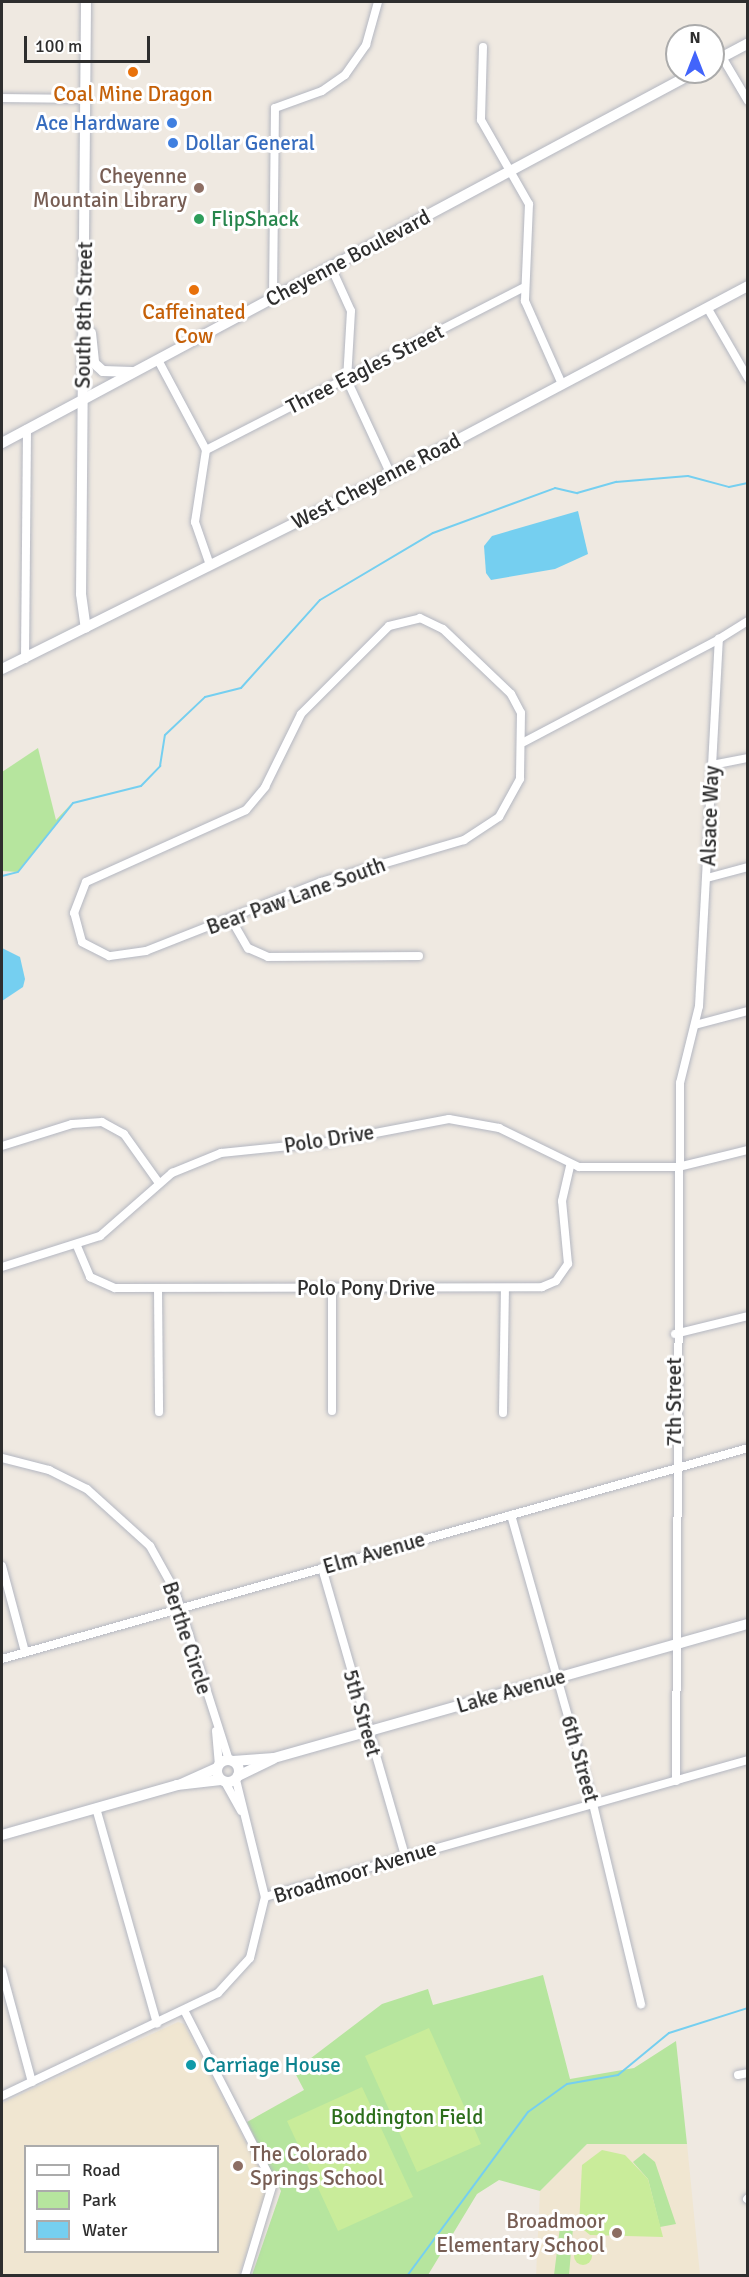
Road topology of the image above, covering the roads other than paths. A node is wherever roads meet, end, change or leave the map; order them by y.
1 (86, 2) edge
2 (378, 2) edge
3 (747, 43) edge
4 (483, 47) dead end
5 (725, 55) edge
6 (725, 69) edge
7 (673, 84) edge
8 (2, 98) edge
9 (86, 99) junction
10 (747, 101) edge
11 (511, 172) junction
12 (332, 267) junction
13 (747, 286) edge
14 (523, 288) junction
15 (273, 297) junction
16 (708, 309) junction
17 (84, 312) junction
18 (158, 360) junction
19 (135, 372) junction
20 (747, 378) edge
21 (347, 380) junction
22 (562, 384) junction
23 (83, 400) junction
24 (27, 429) junction
25 (2, 443) edge
26 (207, 450) junction
27 (391, 474) junction
28 (210, 565) junction
29 (747, 621) edge
30 (86, 628) junction
31 (719, 639) junction
32 (25, 659) junction
33 (2, 669) edge
34 (524, 742) junction
35 (747, 758) edge
36 (712, 765) junction
37 (747, 867) edge
38 (707, 878) junction
39 (231, 919) junction
40 (419, 956) dead end
41 (747, 1011) edge
42 (695, 1026) junction
43 (2, 1146) edge
44 (747, 1150) edge
45 (570, 1165) junction
46 (678, 1167) junction
47 (159, 1183) junction
48 (77, 1245) junction
49 (2, 1267) edge
50 (332, 1287) junction
51 (505, 1288) junction
52 (158, 1289) junction
53 (747, 1316) edge
54 (675, 1334) junction
55 (332, 1411) dead end
56 (159, 1412) dead end
57 (503, 1413) dead end
58 (747, 1448) edge
59 (2, 1458) edge
60 (674, 1469) junction
61 (511, 1515) junction
62 (2, 1566) edge
63 (322, 1568) junction
64 (181, 1609) junction
65 (747, 1624) edge
66 (674, 1644) junction
67 (25, 1652) junction
68 (2, 1659) edge
69 (556, 1678) junction
70 (366, 1732) junction
71 (274, 1758) junction
72 (747, 1760) edge
73 (225, 1764) junction
74 (230, 1779) junction
75 (676, 1781) junction
76 (178, 1785) junction
77 (593, 1804) junction
78 (96, 1808) junction
79 (2, 1835) edge
80 (405, 1856) junction
81 (265, 1898) junction
82 (2, 1971) edge
83 (641, 2004) dead end
84 (185, 2012) junction
85 (158, 2024) junction
86 (747, 2073) edge
87 (738, 2075) dead end
88 (32, 2082) junction
89 (2, 2096) edge
90 (245, 2276) edge

1 - 9 main road, South 8th Street
2 - 15 street
3 - 5 main road
4 - 11 street
6 - 10 street
7 - 11 main road, Cheyenne Boulevard
8 - 9 street
9 - 17 main road, South 8th Street
11 - 12 main road, Cheyenne Boulevard
11 - 14 street
12 - 15 main road, Cheyenne Boulevard
12 - 21 street
13 - 16 main road, West Cheyenne Road
14 - 21 street, Three Eagles Street
14 - 22 street
15 - 18 main road, Cheyenne Boulevard
16 - 20 street
16 - 22 main road, West Cheyenne Road
17 - 19 main road
17 - 23 main road, South 8th Street
18 - 19 main road, Cheyenne Boulevard
18 - 26 street
19 - 23 main road, Cheyenne Boulevard
21 - 26 street, Three Eagles Street
21 - 27 street
22 - 27 main road, West Cheyenne Road
23 - 24 main road, Cheyenne Boulevard
23 - 30 main road, South 8th Street
24 - 25 main road, Cheyenne Boulevard
24 - 32 street
26 - 28 street
27 - 28 main road, West Cheyenne Road
28 - 30 main road, West Cheyenne Road
29 - 31 street
30 - 32 main road, West Cheyenne Road
31 - 34 street
31 - 36 street, Alsace Way
32 - 33 main road, West Cheyenne Road
34 - 39 street, Bear Paw Lane South
34 - 39 street, Bear Paw Lane South
35 - 36 street
36 - 38 street, Alsace Way
37 - 38 street
38 - 42 street, Alsace Way
39 - 40 street
41 - 42 street
42 - 46 street, 7th Street
43 - 47 street
44 - 46 street, Polo Drive
45 - 46 street, Polo Drive
45 - 47 street, Polo Drive
45 - 51 street, Polo Pony Drive
46 - 54 street, 7th Street
47 - 48 street, Polo Drive
48 - 49 street, Polo Drive
48 - 52 street, Polo Pony Drive
50 - 51 street, Polo Pony Drive
50 - 52 street, Polo Pony Drive
50 - 55 street
51 - 57 street
52 - 56 street
53 - 54 street
54 - 60 street, 7th Street
58 - 60 street, Elm Avenue
59 - 64 street, Berthe Circle
60 - 61 street, Elm Avenue
60 - 66 street, 7th Street
61 - 63 street, Elm Avenue
61 - 69 street, 6th Street
62 - 67 street
63 - 64 street, Elm Avenue
63 - 70 street, 5th Street
64 - 67 street, Elm Avenue
64 - 73 street, Berthe Circle
65 - 66 main road, Lake Avenue
66 - 69 main road, Lake Avenue
66 - 75 street, 7th Street
67 - 68 street, Elm Avenue
69 - 70 main road, Lake Avenue
69 - 77 street, 6th Street
70 - 71 main road, Lake Avenue
70 - 80 street, 5th Street
71 - 73 main road, Lake Avenue
71 - 74 main road, Lake Avenue
72 - 75 street, Broadmoor Avenue
73 - 74 main road
73 - 74 main road
73 - 76 main road, Lake Avenue
74 - 76 main road, Lake Avenue
74 - 81 street
75 - 77 street, Broadmoor Avenue
76 - 78 main road, Lake Avenue
77 - 80 street, Broadmoor Avenue
77 - 83 street, 6th Street
78 - 79 main road, Lake Avenue
78 - 85 street
80 - 81 street, Broadmoor Avenue
81 - 84 street, Broadmoor Avenue
82 - 88 street
84 - 85 street, Broadmoor Avenue
84 - 90 street
85 - 88 street, Broadmoor Avenue
86 - 87 street
88 - 89 street, Broadmoor Avenue

